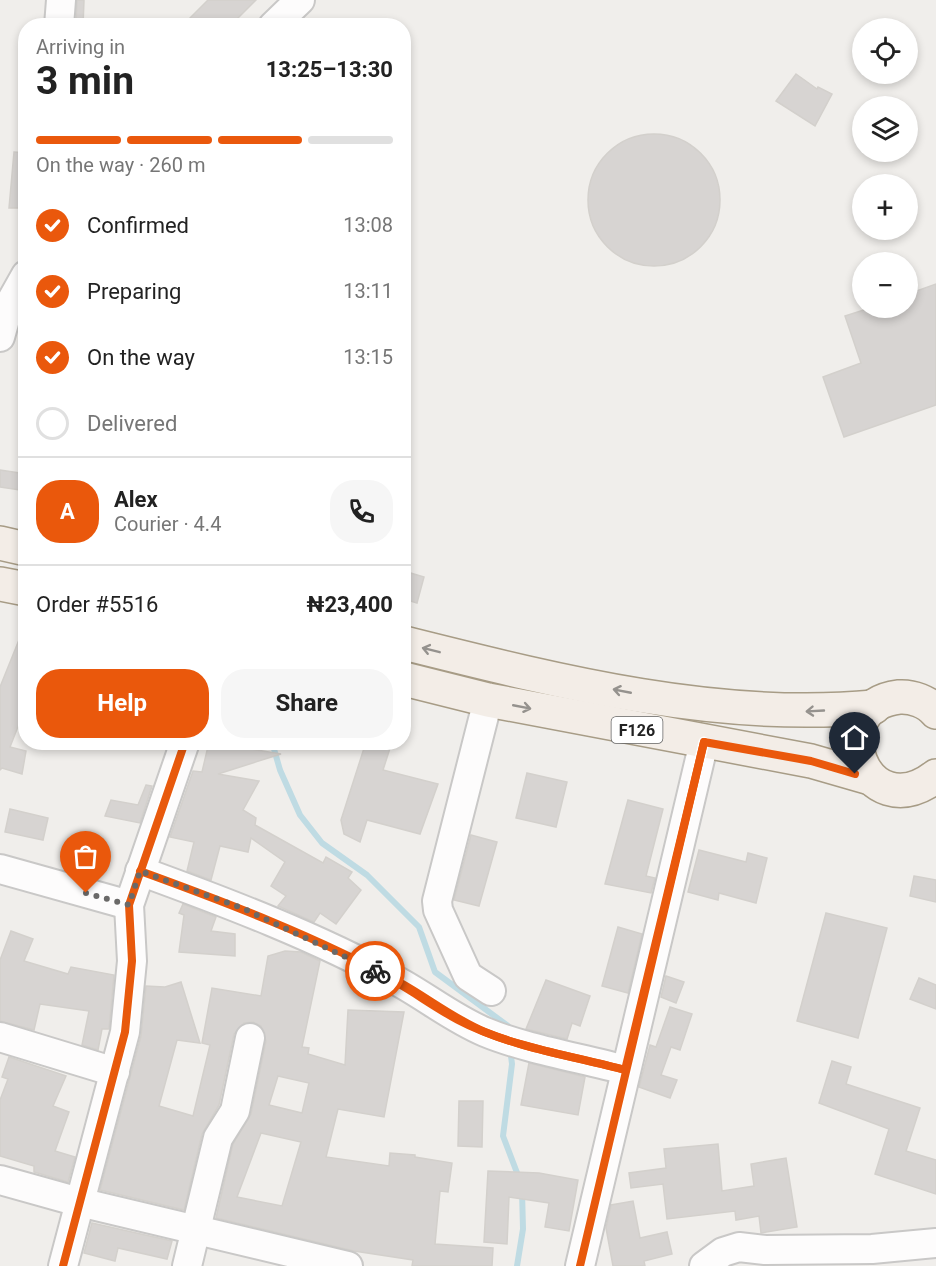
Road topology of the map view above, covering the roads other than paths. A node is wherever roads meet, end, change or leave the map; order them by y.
1 (61, 0) edge
2 (296, 2) edge
3 (60, 18) edge
4 (281, 18) edge
5 (18, 288) edge
6 (3, 313) edge
7 (0, 543) edge
8 (18, 547) edge
9 (0, 584) edge
10 (18, 587) edge
11 (411, 645) edge
12 (411, 681) edge
13 (488, 700) junction
14 (929, 701) edge
15 (874, 707) junction
16 (704, 742) junction
17 (182, 750) edge
18 (870, 778) junction
19 (926, 791) edge
20 (0, 869) edge
21 (140, 871) junction
22 (129, 905) junction
23 (491, 991) dead end
24 (0, 1037) edge
25 (250, 1038) dead end
26 (625, 1070) junction
27 (115, 1072) junction
28 (0, 1180) edge
29 (80, 1202) junction
30 (197, 1229) junction
31 (936, 1243) edge
32 (312, 1262) edge
33 (63, 1266) edge
34 (187, 1266) edge
35 (348, 1266) edge
36 (580, 1266) edge
37 (704, 1266) edge

1 - 3 street
2 - 4 street
5 - 6 street
7 - 8 main road
9 - 10 main road
15 -> 11 main road, F126
12 - 13 main road, F126
13 -> 16 main road, F126
13 - 23 street
14 - 15 main road, F126
15 - 18 main road
16 - 18 main road, F126
16 - 26 street
17 - 21 street
18 - 19 main road, F126
20 - 22 street
21 - 22 street
21 - 26 street
22 - 27 street
24 - 27 street
25 - 30 street
26 - 36 street
27 - 29 street
28 - 29 street
29 - 30 street
29 - 33 street
30 - 32 street
30 - 34 street
31 - 37 street
32 - 35 street

